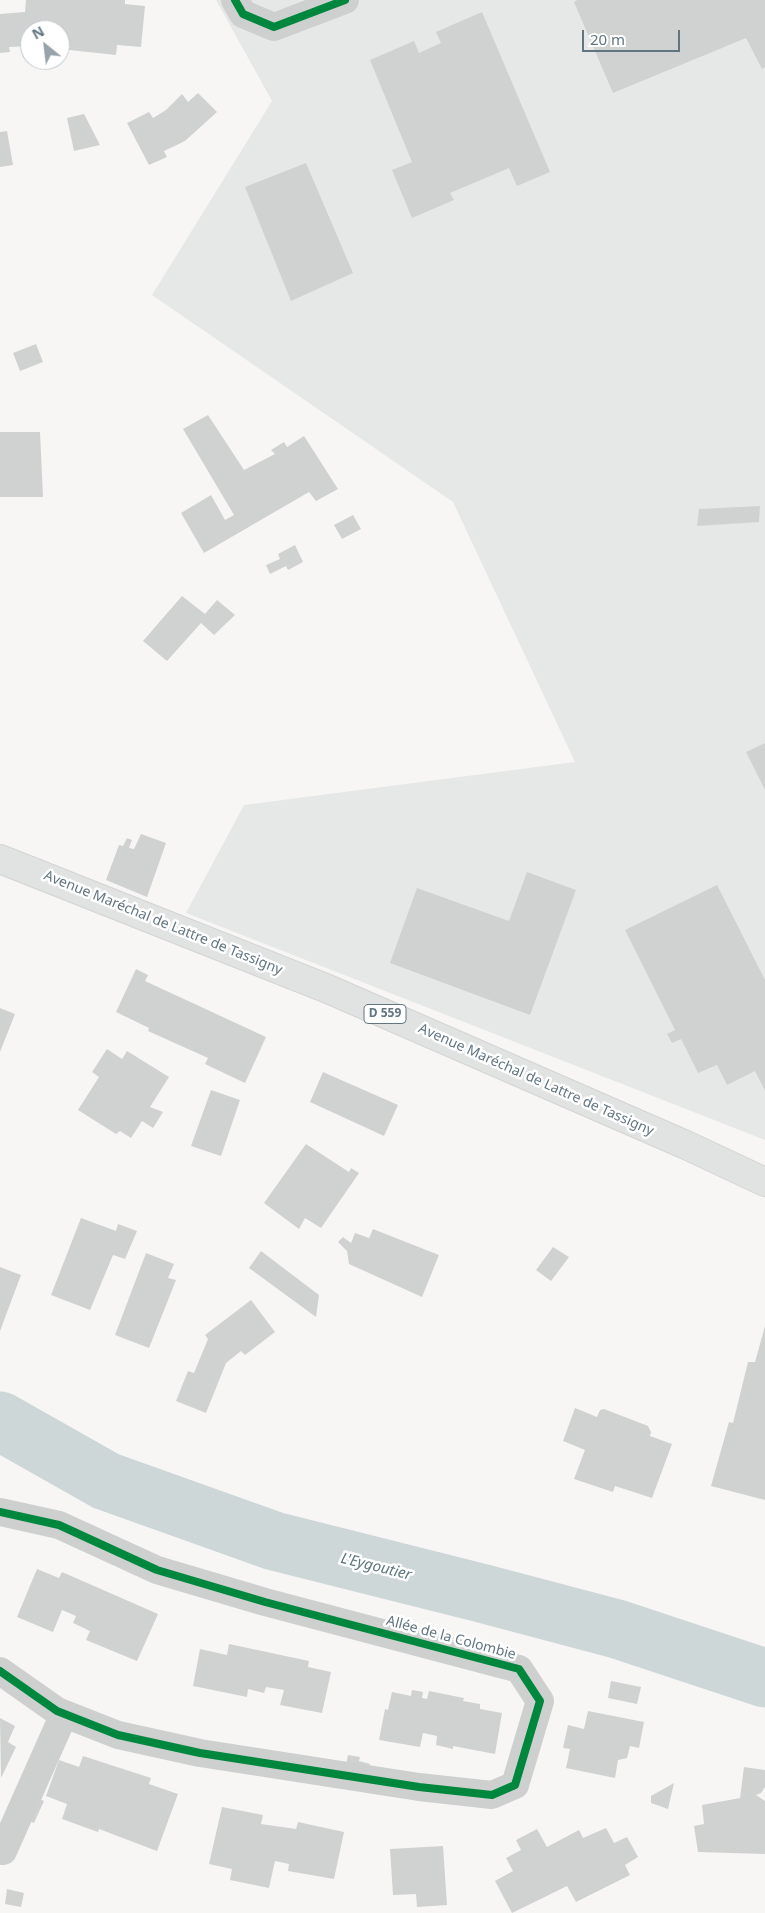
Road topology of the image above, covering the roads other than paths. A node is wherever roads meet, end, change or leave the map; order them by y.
1 (235, 0) edge
2 (345, 0) edge
3 (0, 859) edge
4 (765, 1182) edge
5 (0, 1512) edge
6 (0, 1671) edge
7 (64, 1714) junction
8 (3, 1850) dead end

1 - 2 street
3 - 4 main road, Avenue Maréchal de Lattre de Tassigny / D 559
5 - 7 street, Allée de la Colombie
6 - 7 street, Allée de la Colombie
7 - 8 street

